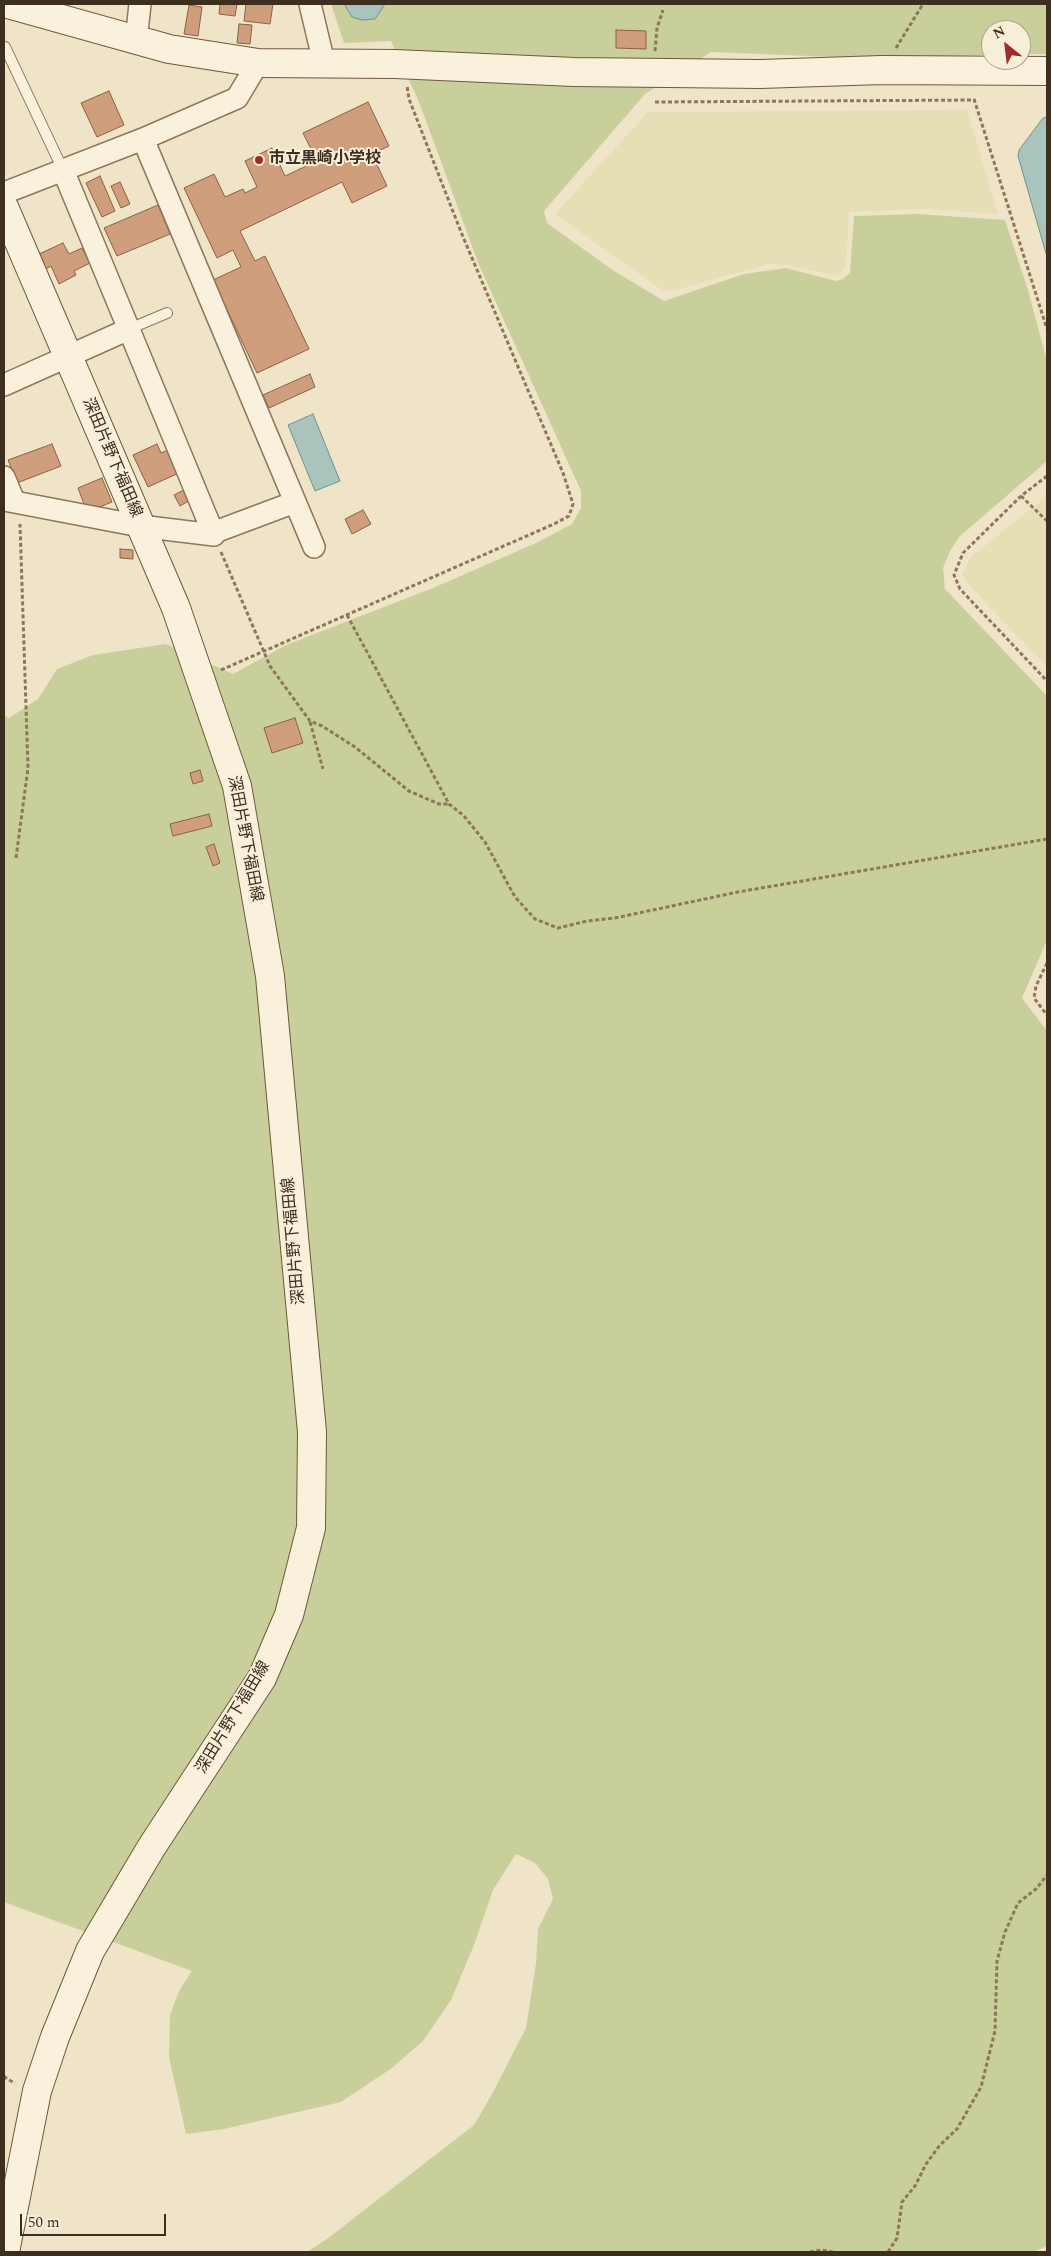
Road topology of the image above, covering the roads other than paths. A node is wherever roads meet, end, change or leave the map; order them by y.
1 (8, 4) edge
2 (140, 4) edge
3 (310, 4) edge
4 (136, 40) junction
5 (4, 47) edge
6 (258, 63) junction
7 (324, 63) junction
8 (1047, 71) edge
9 (143, 139) junction
10 (63, 170) junction
11 (4, 193) edge
12 (4, 207) edge
13 (168, 313) dead end
14 (129, 329) junction
15 (68, 357) junction
16 (4, 385) edge
17 (4, 477) edge
18 (12, 501) edge
19 (295, 502) junction
20 (140, 526) junction
21 (215, 534) junction
22 (314, 547) dead end
23 (5, 2252) edge

1 - 4 main road
2 - 4 street
3 - 7 street
4 - 6 main road
5 - 10 lane
6 - 7 main road
6 - 9 street
7 - 8 main road
9 - 10 street
9 - 19 street
10 - 11 street
10 - 14 street
12 - 15 main road, 深田片野下福田線
13 - 14 lane
14 - 15 street
14 - 21 street
15 - 16 street
15 - 20 main road, 深田片野下福田線
17 - 18 street
18 - 20 street
19 - 21 street
19 - 22 street
20 - 21 street
20 - 23 main road, 深田片野下福田線

